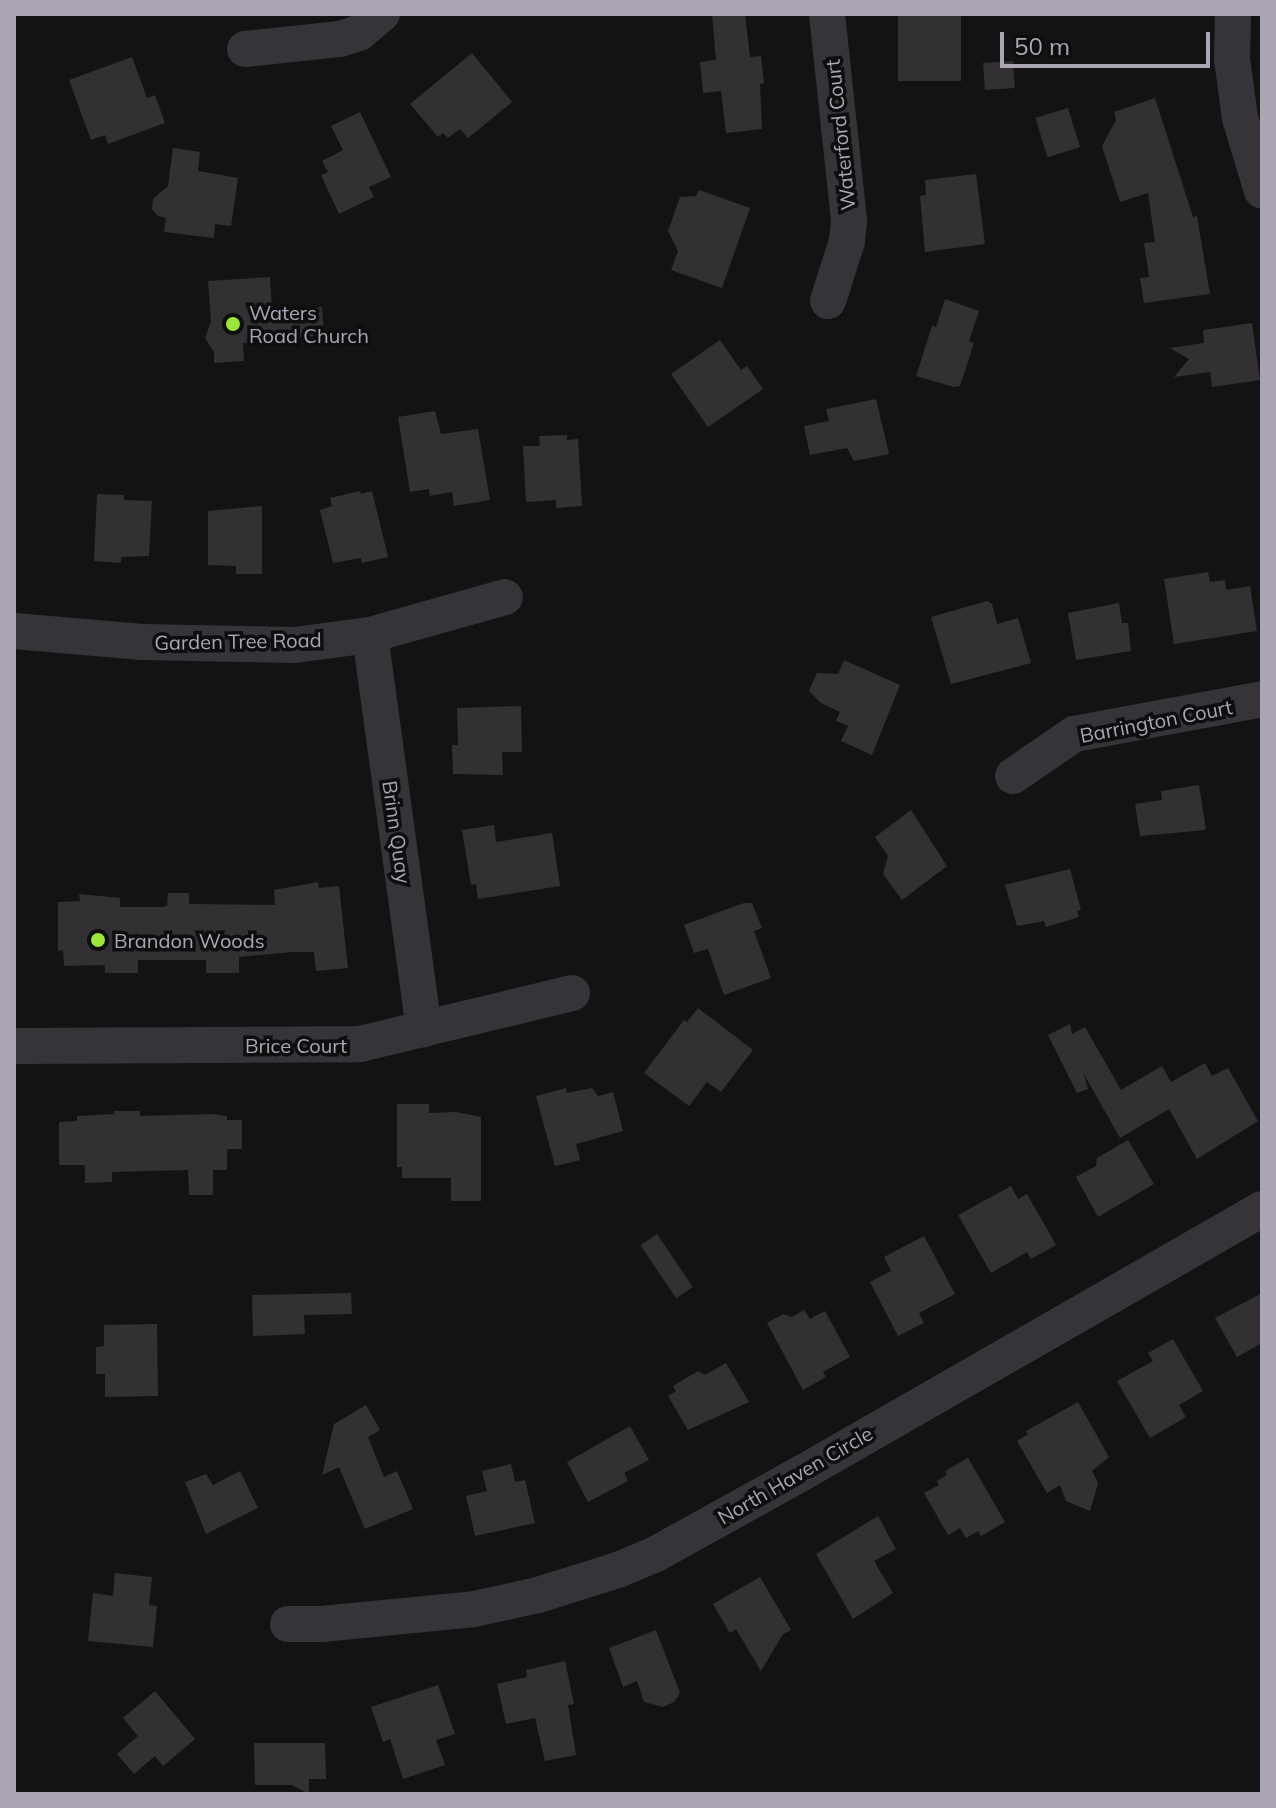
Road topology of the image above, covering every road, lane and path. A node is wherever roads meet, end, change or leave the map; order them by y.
1 (382, 14) edge
2 (827, 14) edge
3 (1233, 14) edge
4 (245, 49) dead end
5 (1262, 191) edge
6 (828, 301) dead end
7 (505, 597) dead end
8 (14, 631) edge
9 (370, 635) junction
10 (1262, 699) edge
11 (1013, 776) dead end
12 (572, 993) dead end
13 (424, 1029) junction
14 (14, 1046) edge
15 (1262, 1209) edge
16 (288, 1624) dead end

1 - 4 street
2 - 6 street, Waterford Court
3 - 5 street
7 - 9 street, Garden Tree Road
8 - 9 street, Garden Tree Road
9 - 13 street, Brinn Quay
10 - 11 street, Barrington Court
12 - 13 street, Brice Court
13 - 14 street, Brice Court
15 - 16 street, North Haven Circle

